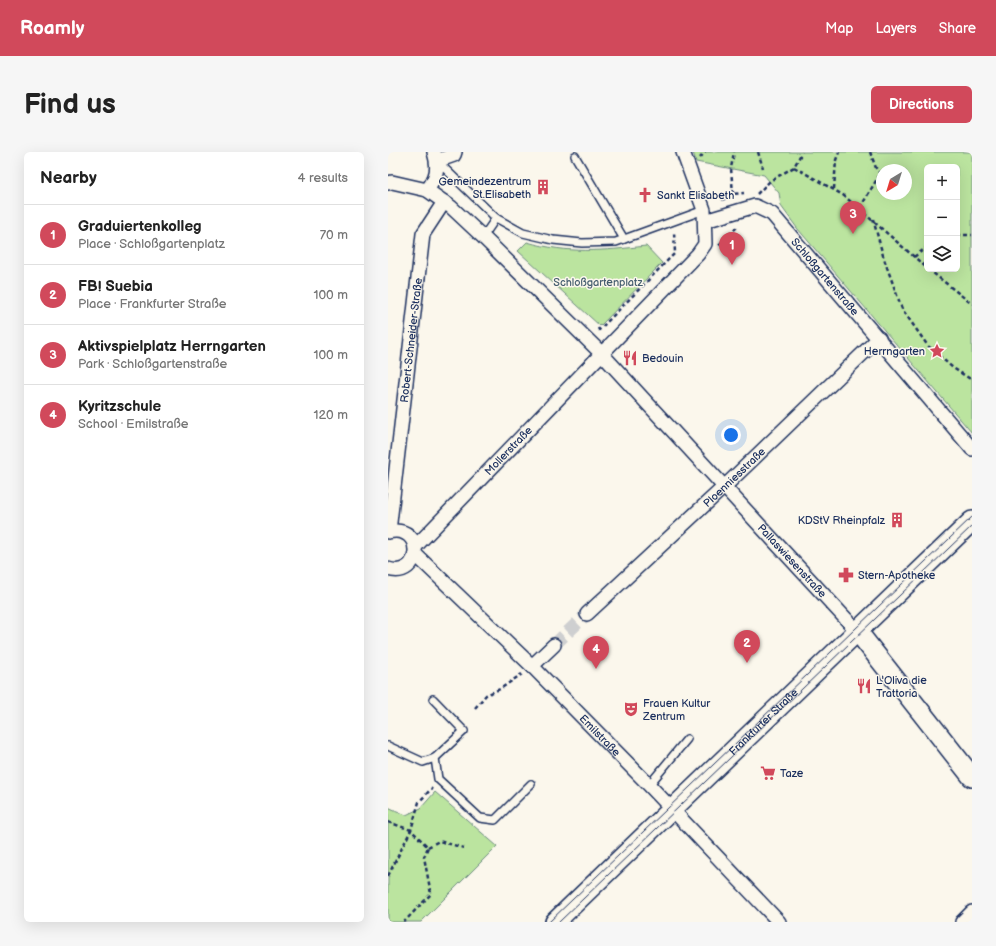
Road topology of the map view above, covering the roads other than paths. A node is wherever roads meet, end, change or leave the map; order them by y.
1 (455, 152) edge
2 (683, 152) edge
3 (435, 156) edge
4 (575, 156) dead end
5 (388, 183) edge
6 (427, 190) junction
7 (444, 202) junction
8 (704, 216) junction
9 (496, 218) junction
10 (483, 238) junction
11 (624, 239) junction
12 (879, 338) junction
13 (601, 353) junction
14 (972, 449) edge
15 (724, 487) junction
16 (972, 521) edge
17 (388, 532) edge
18 (415, 551) junction
19 (390, 571) edge
20 (587, 614) tunnel mouth
21 (858, 632) junction
22 (554, 646) tunnel mouth
23 (532, 666) junction
24 (433, 699) dead end
25 (687, 739) dead end
26 (388, 746) edge
27 (435, 758) junction
28 (972, 777) edge
29 (531, 784) dead end
30 (649, 785) junction
31 (672, 810) junction
32 (972, 912) edge
33 (555, 922) edge
34 (779, 922) edge
35 (962, 922) edge

1 - 3 street
2 - 8 street
3 - 6 street
3 - 9 lane
4 - 11 lane
5 - 6 street
6 - 7 street
7 - 10 street
7 - 17 street, Robert-Schneider-Straße
8 - 11 lane
8 - 12 street, Schloßgartenstraße
8 - 13 street
9 - 10 lane
9 - 11 lane
10 - 13 street
12 - 14 street, Schloßgartenstraße
12 - 15 street, Ploenniesstraße
13 - 15 street, Pallaswiesenstraße
13 - 18 street, Mollerstraße
15 - 20 street, Ploenniesstraße
15 - 21 street, Pallaswiesenstraße
16 - 21 main road, Frankfurter Straße
17 - 18 street, Emilstraße
18 - 19 street, Mollerstraße
18 - 23 street, Emilstraße
21 - 28 main road, Pallaswiesenstraße
21 - 31 main road, Frankfurter Straße
22 - 23 street
23 - 30 street, Emilstraße
24 - 27 lane
25 - 30 lane
26 - 27 lane
27 - 29 lane
30 - 31 street, Emilstraße
31 - 33 main road, Frankfurter Straße
31 - 34 street, Emilstraße
32 - 35 street

